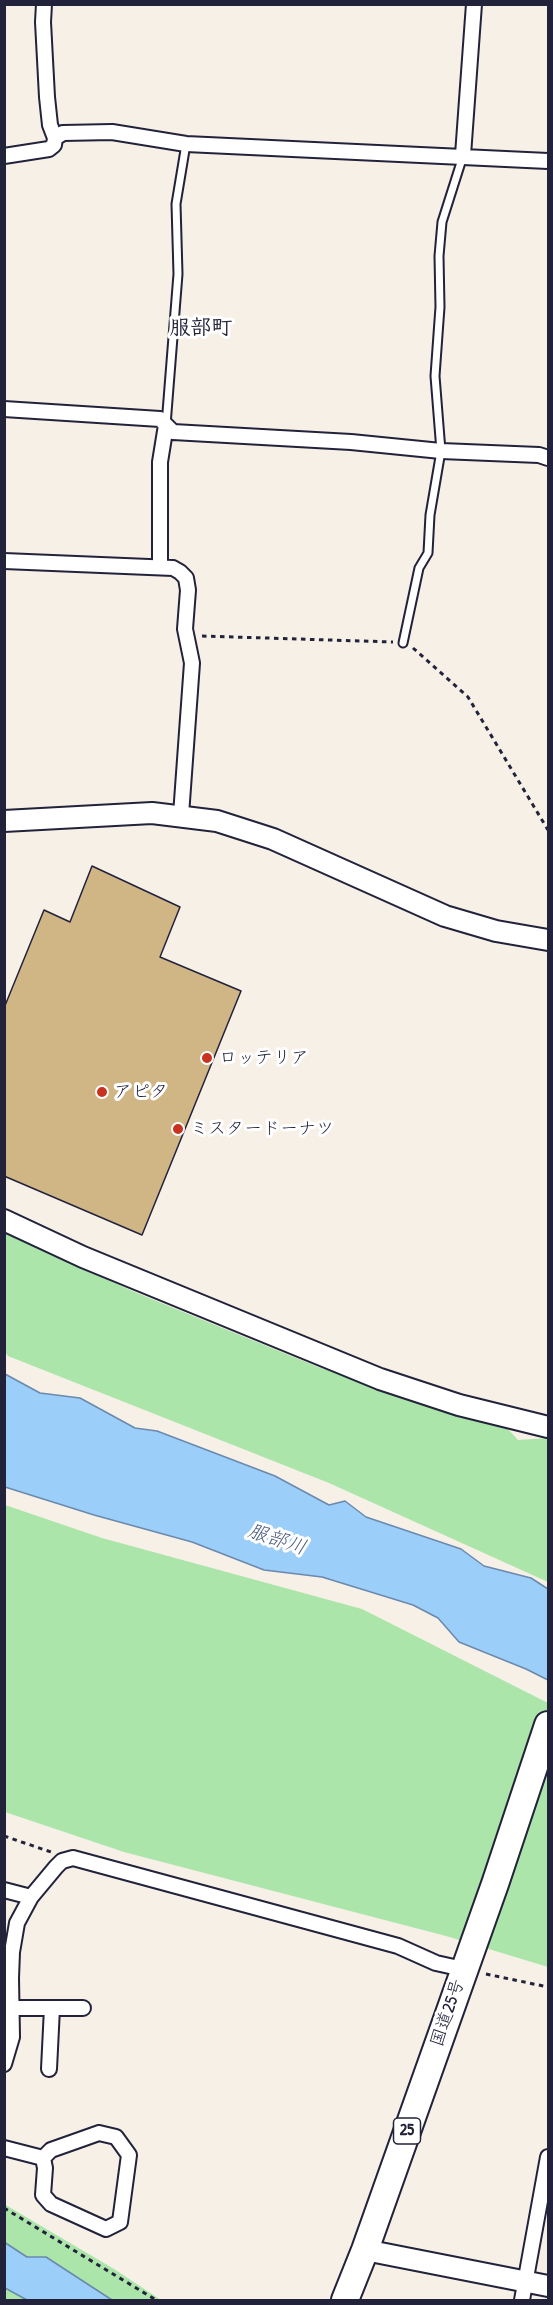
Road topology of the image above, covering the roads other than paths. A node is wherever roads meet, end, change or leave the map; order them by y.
1 (44, 4) edge
2 (474, 4) edge
3 (55, 138) junction
4 (186, 144) junction
5 (463, 155) junction
6 (4, 156) edge
7 (549, 161) edge
8 (4, 409) edge
9 (166, 425) junction
10 (441, 451) junction
11 (549, 458) edge
12 (4, 561) edge
13 (160, 567) junction
14 (403, 643) road end
15 (181, 815) junction
16 (4, 820) edge
17 (549, 940) edge
18 (4, 1221) edge
19 (549, 1427) edge
20 (549, 1725) edge
21 (4, 1890) edge
22 (31, 1897) junction
23 (8, 1951) edge
24 (465, 1965) junction
25 (8, 1978) edge
26 (13, 2008) junction
27 (52, 2008) junction
28 (83, 2008) dead end
29 (4, 2064) edge
30 (49, 2069) dead end
31 (4, 2148) edge
32 (549, 2157) edge
33 (42, 2158) junction
34 (365, 2250) junction
35 (548, 2286) edge
36 (524, 2291) edge
37 (345, 2301) edge

1 - 3 street
2 - 5 street
3 - 4 street
3 - 6 street
4 - 5 street
4 - 9 lane
5 - 7 street
5 - 10 lane
8 - 9 street
9 - 10 street
9 - 13 street
10 - 11 street
10 - 14 lane
12 - 13 street
13 - 15 street
15 - 16 street
15 - 17 street
18 - 19 street
20 - 24 highway, 国道25号 / 25
21 - 22 street
22 - 23 street
22 - 24 street
23 - 25 street
24 - 34 highway, 国道25号 / 25
25 - 26 street
26 - 27 street
26 - 29 street
27 - 28 street
27 - 30 street
31 - 33 street
32 - 36 street
33 - 33 street
34 - 36 street
34 - 37 highway, 国道25号 / 25
35 - 36 street

